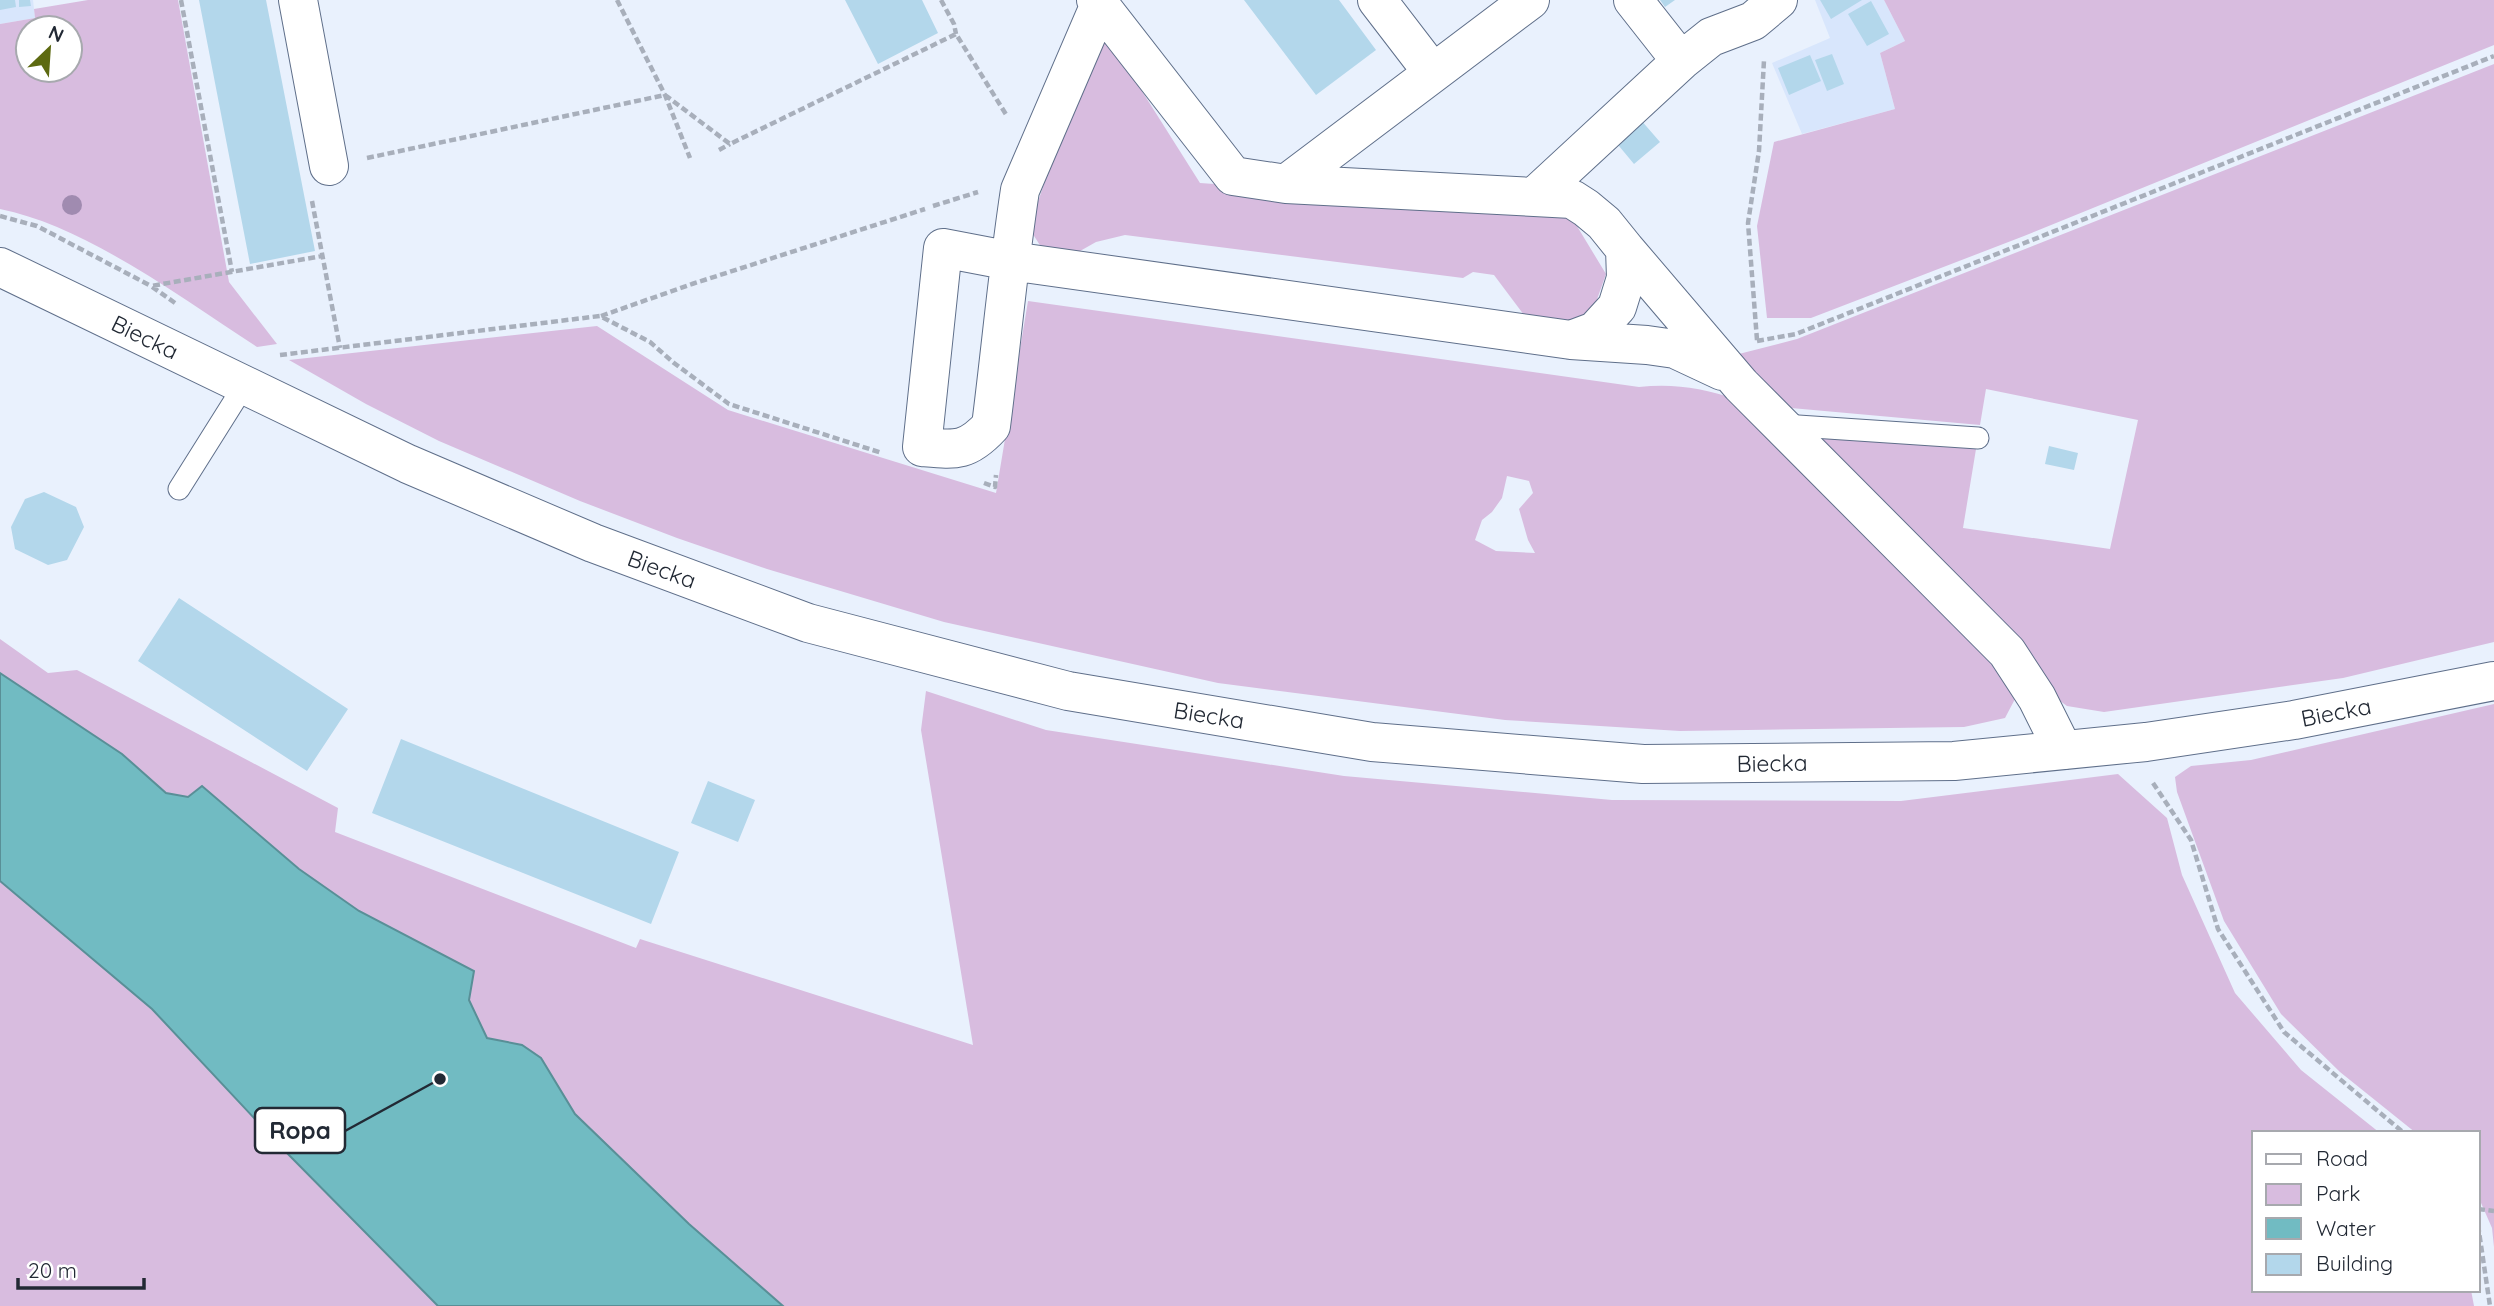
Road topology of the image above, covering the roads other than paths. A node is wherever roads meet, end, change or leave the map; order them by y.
1 (298, 0) edge
2 (1377, 0) edge
3 (1530, 0) edge
4 (1633, 0) edge
5 (1098, 2) edge
6 (1766, 10) edge
7 (1681, 61) junction
8 (1433, 73) junction
9 (328, 166) road end
10 (1286, 184) junction
11 (1535, 196) junction
12 (1625, 249) junction
13 (1011, 261) junction
14 (0, 267) edge
15 (1571, 340) junction
16 (245, 384) junction
17 (1741, 385) junction
18 (1781, 425) junction
19 (1978, 438) dead end
20 (179, 489) dead end
21 (2494, 681) edge
22 (2063, 750) junction

1 - 9 street
2 - 8 street
3 - 8 street
4 - 7 street
5 - 10 street
5 - 13 street
6 - 7 street
7 - 11 street
8 - 10 street
10 - 11 street
11 - 12 street
12 - 15 street
12 - 17 street
13 - 13 street
13 - 15 street
14 - 16 street, Biecka
15 - 17 street
16 - 20 lane
16 - 22 street, Biecka
17 - 18 street
18 - 19 lane
18 - 22 street
21 - 22 street, Biecka

